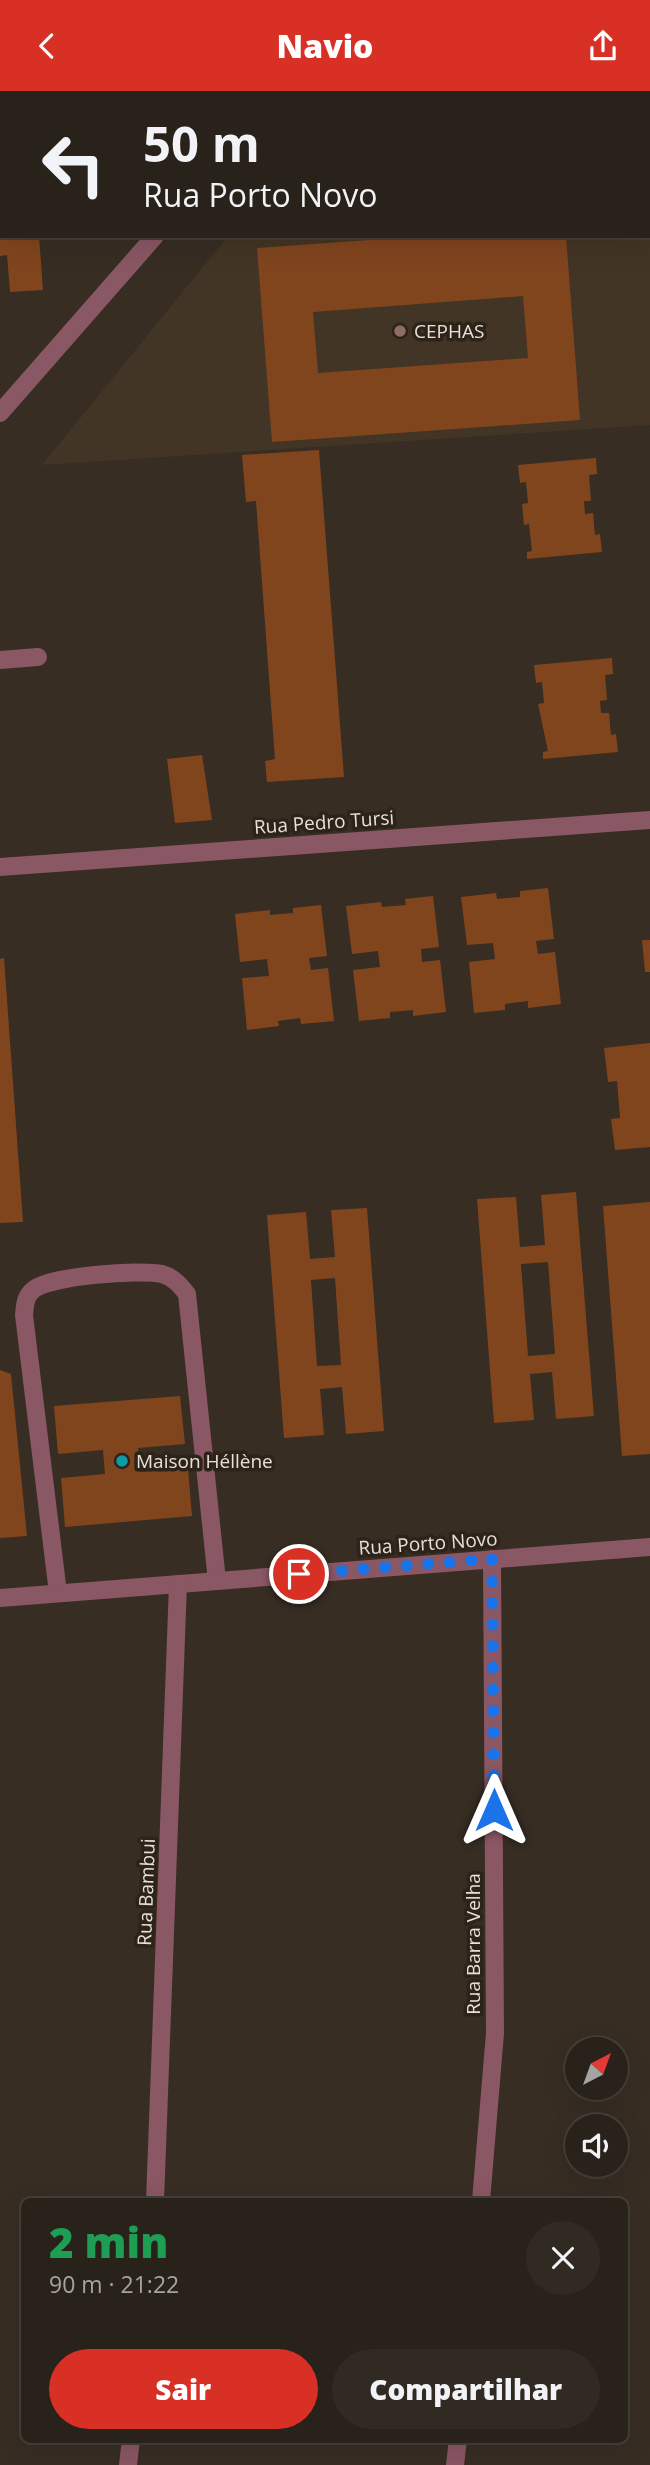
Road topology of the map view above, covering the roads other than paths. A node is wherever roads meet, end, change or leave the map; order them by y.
1 (153, 238) edge
2 (0, 413) edge
3 (38, 657) dead end
4 (0, 660) edge
5 (650, 820) edge
6 (0, 867) edge
7 (650, 1547) edge
8 (492, 1559) junction
9 (217, 1581) junction
10 (178, 1584) junction
11 (58, 1593) junction
12 (0, 1598) edge
13 (155, 2198) edge
14 (481, 2198) edge
15 (131, 2443) edge
16 (458, 2443) edge
17 (128, 2465) edge
18 (455, 2465) edge

1 - 2 street
3 - 4 street
5 - 6 street, Rua Pedro Tursi
7 - 8 street, Rua Porto Novo
8 - 9 street, Rua Porto Novo
8 - 14 street, Rua Barra Velha
9 - 10 street, Rua Porto Novo
9 - 11 street
10 - 11 street, Rua Porto Novo
10 - 13 street, Rua Bambui
11 - 12 street, Rua Porto Novo
15 - 17 street
16 - 18 street

